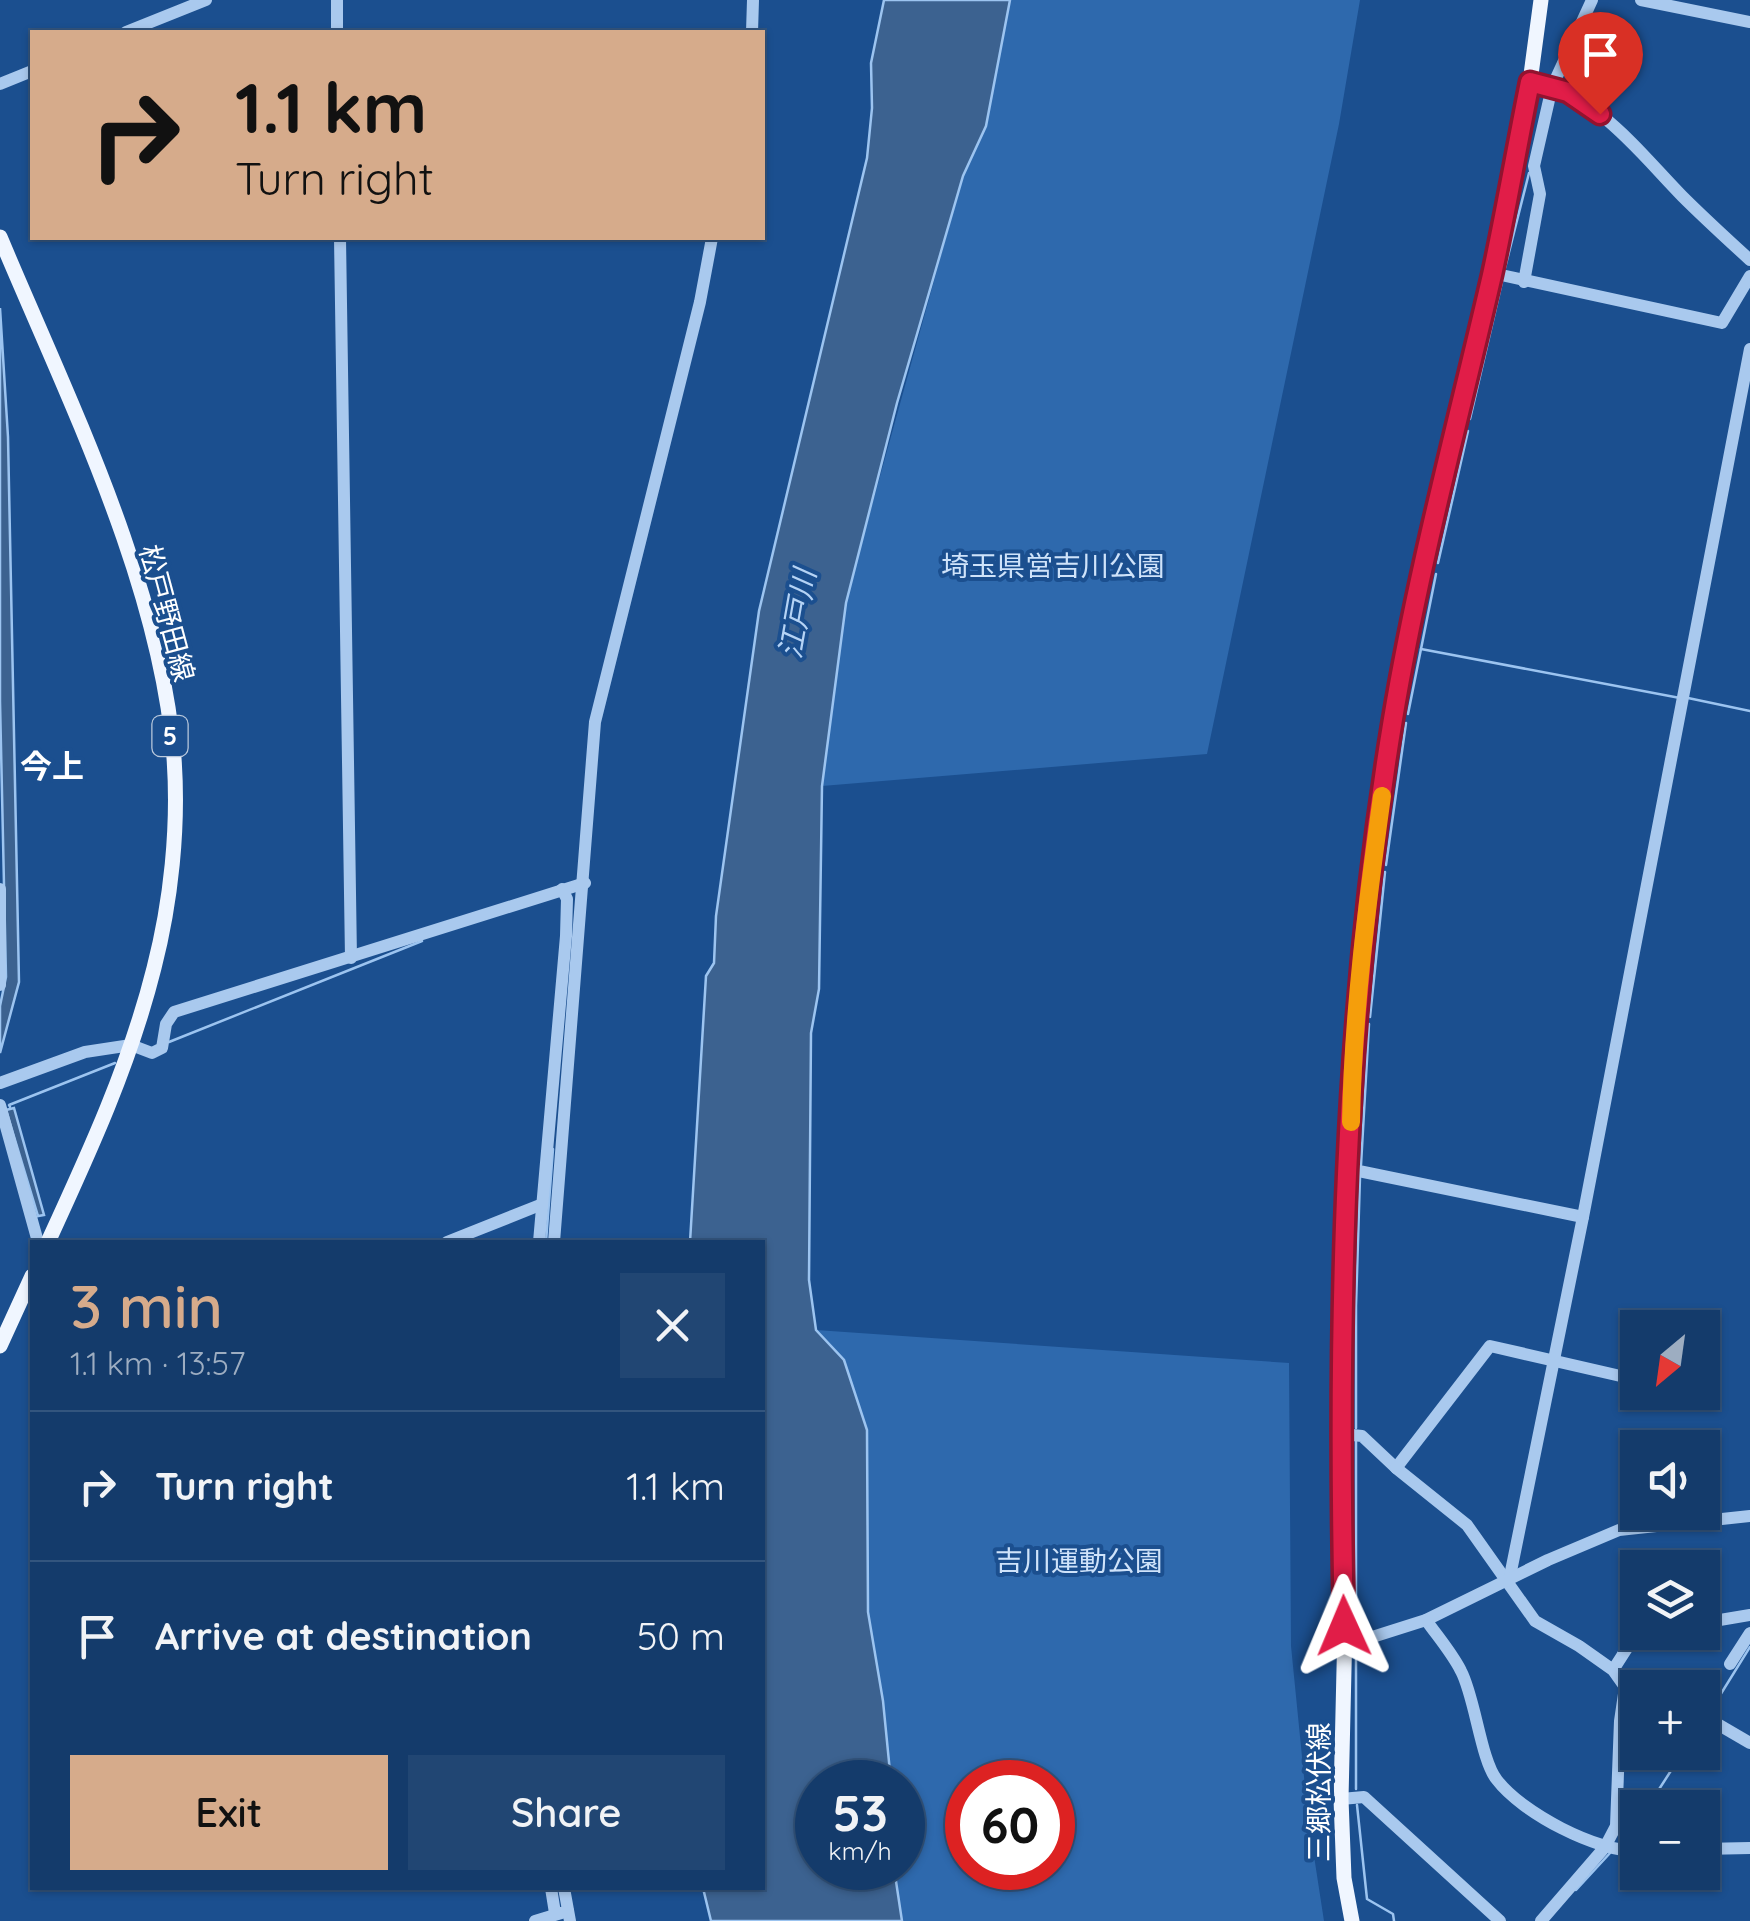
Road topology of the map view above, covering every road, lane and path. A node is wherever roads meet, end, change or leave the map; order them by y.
1 (206, 0) edge
2 (337, 0) edge
3 (753, 0) edge
4 (1540, 0) edge
5 (1592, 0) edge
6 (1641, 0) edge
7 (1750, 22) edge
8 (131, 30) edge
9 (337, 30) edge
10 (752, 30) edge
11 (30, 72) edge
12 (1530, 82) junction
13 (1, 84) edge
14 (1552, 87) junction
15 (0, 237) edge
16 (340, 240) edge
17 (712, 240) edge
18 (1750, 260) edge
19 (1492, 274) junction
20 (1750, 276) edge
21 (1524, 282) junction
22 (1750, 349) edge
23 (585, 884) junction
24 (0, 888) edge
25 (562, 889) junction
26 (351, 958) junction
27 (0, 986) edge
28 (131, 1045) junction
29 (0, 1083) edge
30 (0, 1105) edge
31 (1349, 1170) junction
32 (540, 1205) junction
33 (1583, 1216) junction
34 (37, 1240) edge
35 (49, 1240) edge
36 (451, 1240) edge
37 (539, 1240) edge
38 (554, 1240) edge
39 (30, 1280) edge
40 (0, 1346) edge
41 (1553, 1362) junction
42 (1620, 1376) edge
43 (1352, 1435) junction
44 (1396, 1468) junction
45 (1750, 1516) edge
46 (1509, 1581) junction
47 (1750, 1615) edge
48 (1720, 1619) edge
49 (1426, 1620) junction
50 (1750, 1633) edge
51 (1354, 1643) junction
52 (1626, 1650) edge
53 (1730, 1664) dead end
54 (1613, 1670) junction
55 (1620, 1677) edge
56 (1620, 1721) edge
57 (1720, 1726) edge
58 (1750, 1742) edge
59 (1341, 1799) junction
60 (1605, 1847) junction
61 (1750, 1848) edge
62 (1720, 1849) edge
63 (1620, 1852) edge
64 (552, 1890) edge
65 (564, 1915) edge
66 (535, 1921) edge
67 (1352, 1921) edge
68 (1500, 1921) edge
69 (1541, 1921) edge

1 - 8 street
2 - 9 street
3 - 10 street
4 - 12 main road, 三郷松伏線
5 - 14 street
6 - 7 street
11 - 13 street
12 - 14 street
12 - 19 main road, 三郷松伏線
14 - 18 street
14 - 21 street
15 - 28 main road, 松戸野田線 / 5
16 - 26 street
17 - 23 street
19 - 21 street
19 - 31 main road, 三郷松伏線
20 - 21 street
22 - 33 street
23 - 25 street
23 - 38 street
24 - 27 street
25 - 26 street
25 - 32 street
26 - 28 street
28 - 29 street
28 - 35 main road, 松戸野田線 / 5
30 - 34 street
31 - 33 street
31 - 43 main road, 三郷松伏線
32 - 36 street
32 - 37 street
33 - 41 street
39 - 40 main road
41 - 42 street
41 - 44 street
41 - 46 street
43 - 44 street
43 - 51 main road, 三郷松伏線
44 - 46 street
45 - 46 street
46 - 49 street
46 - 54 street
47 - 48 street
49 - 51 street
49 - 60 street
50 - 53 street
51 - 59 main road, 三郷松伏線
52 - 54 street
54 - 55 street
56 - 60 street
57 - 58 street
59 - 67 main road, 三郷松伏線
59 - 68 street
60 - 63 street
60 - 69 street
61 - 62 street
64 - 65 street
65 - 66 street

